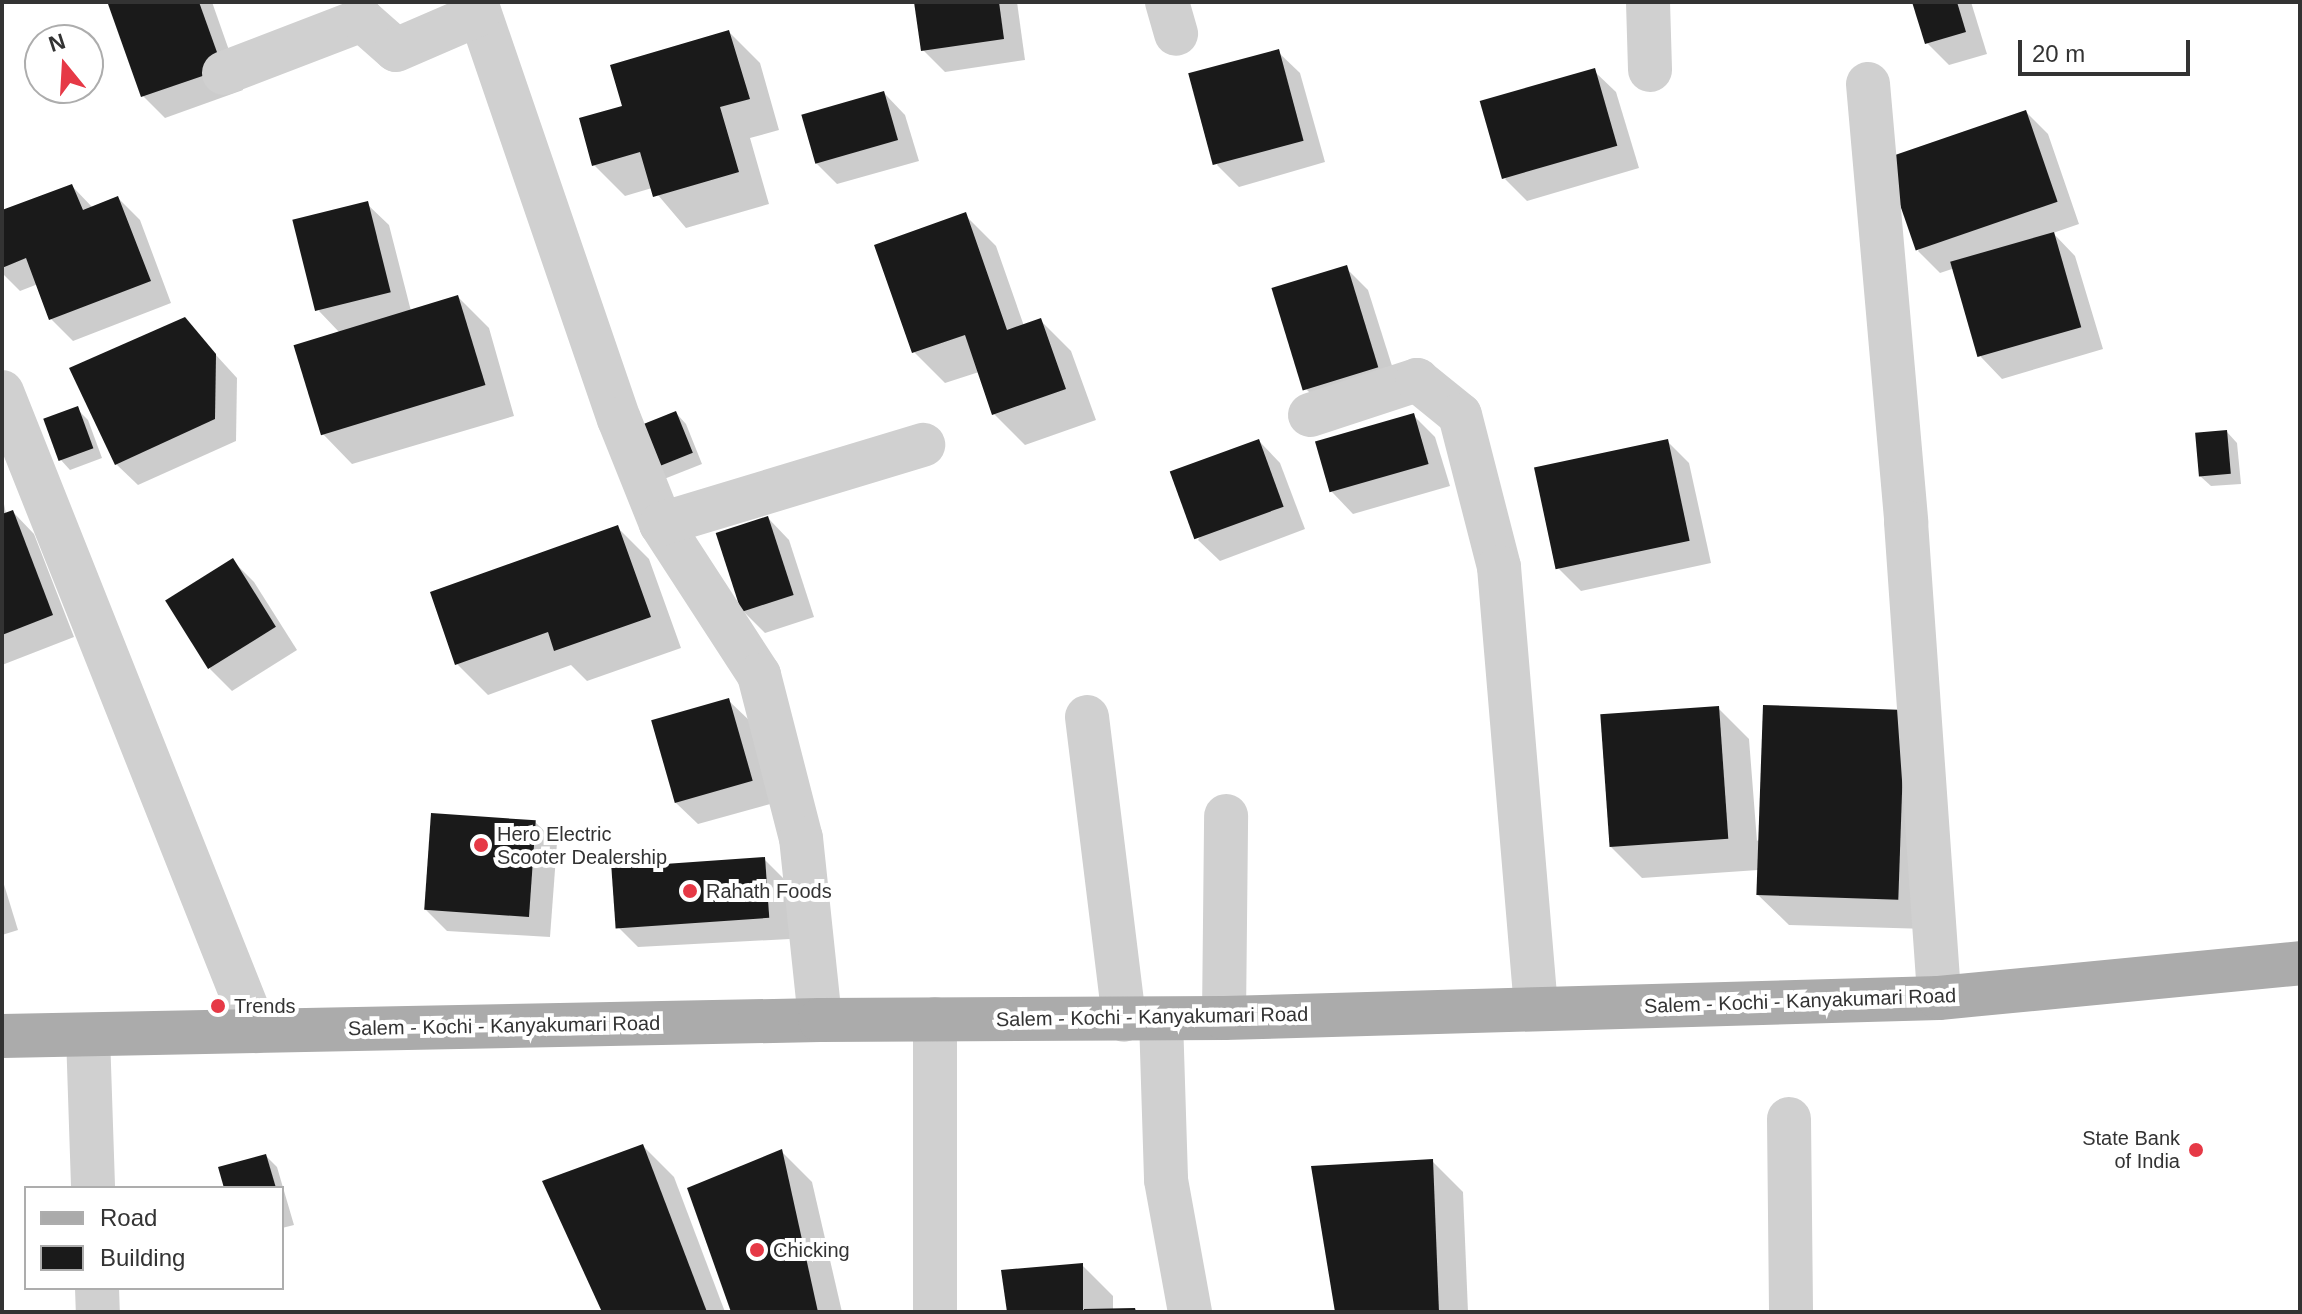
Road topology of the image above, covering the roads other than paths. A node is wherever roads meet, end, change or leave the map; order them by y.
1 (1648, 2) edge
2 (477, 8) edge
3 (1650, 70) dead end
4 (224, 73) dead end
5 (1868, 84) dead end
6 (2, 392) edge
7 (1310, 415) dead end
8 (923, 445) dead end
9 (661, 524) junction
10 (1087, 717) dead end
11 (1226, 816) dead end
12 (2300, 963) edge
13 (1939, 998) junction
14 (1536, 1007) junction
15 (1224, 1018) junction
16 (935, 1019) junction
17 (1143, 1019) junction
18 (820, 1020) junction
19 (256, 1031) junction
20 (88, 1035) junction
21 (2, 1036) edge
22 (1789, 1119) dead end
23 (93, 1186) edge
24 (97, 1290) edge
25 (98, 1312) edge
26 (935, 1312) edge
27 (1190, 1312) edge
28 (1791, 1312) edge

1 - 3 street
2 - 4 street
2 - 9 street
5 - 13 street
6 - 19 street
7 - 14 street
8 - 9 street
9 - 18 street
10 - 17 street
11 - 15 street
12 - 13 main road, Salem - Kochi - Kanyakumari Road
13 - 14 main road, Salem - Kochi - Kanyakumari Road
14 - 15 main road, Salem - Kochi - Kanyakumari Road
15 - 17 main road, Salem - Kochi - Kanyakumari Road
16 - 17 main road, Salem - Kochi - Kanyakumari Road
16 - 18 main road, Salem - Kochi - Kanyakumari Road
16 - 26 street
17 - 27 street
18 - 19 main road, Salem - Kochi - Kanyakumari Road
19 - 20 main road, Salem - Kochi - Kanyakumari Road
20 - 21 main road, Salem - Kochi - Kanyakumari Road
20 - 23 street
22 - 28 street
24 - 25 street

